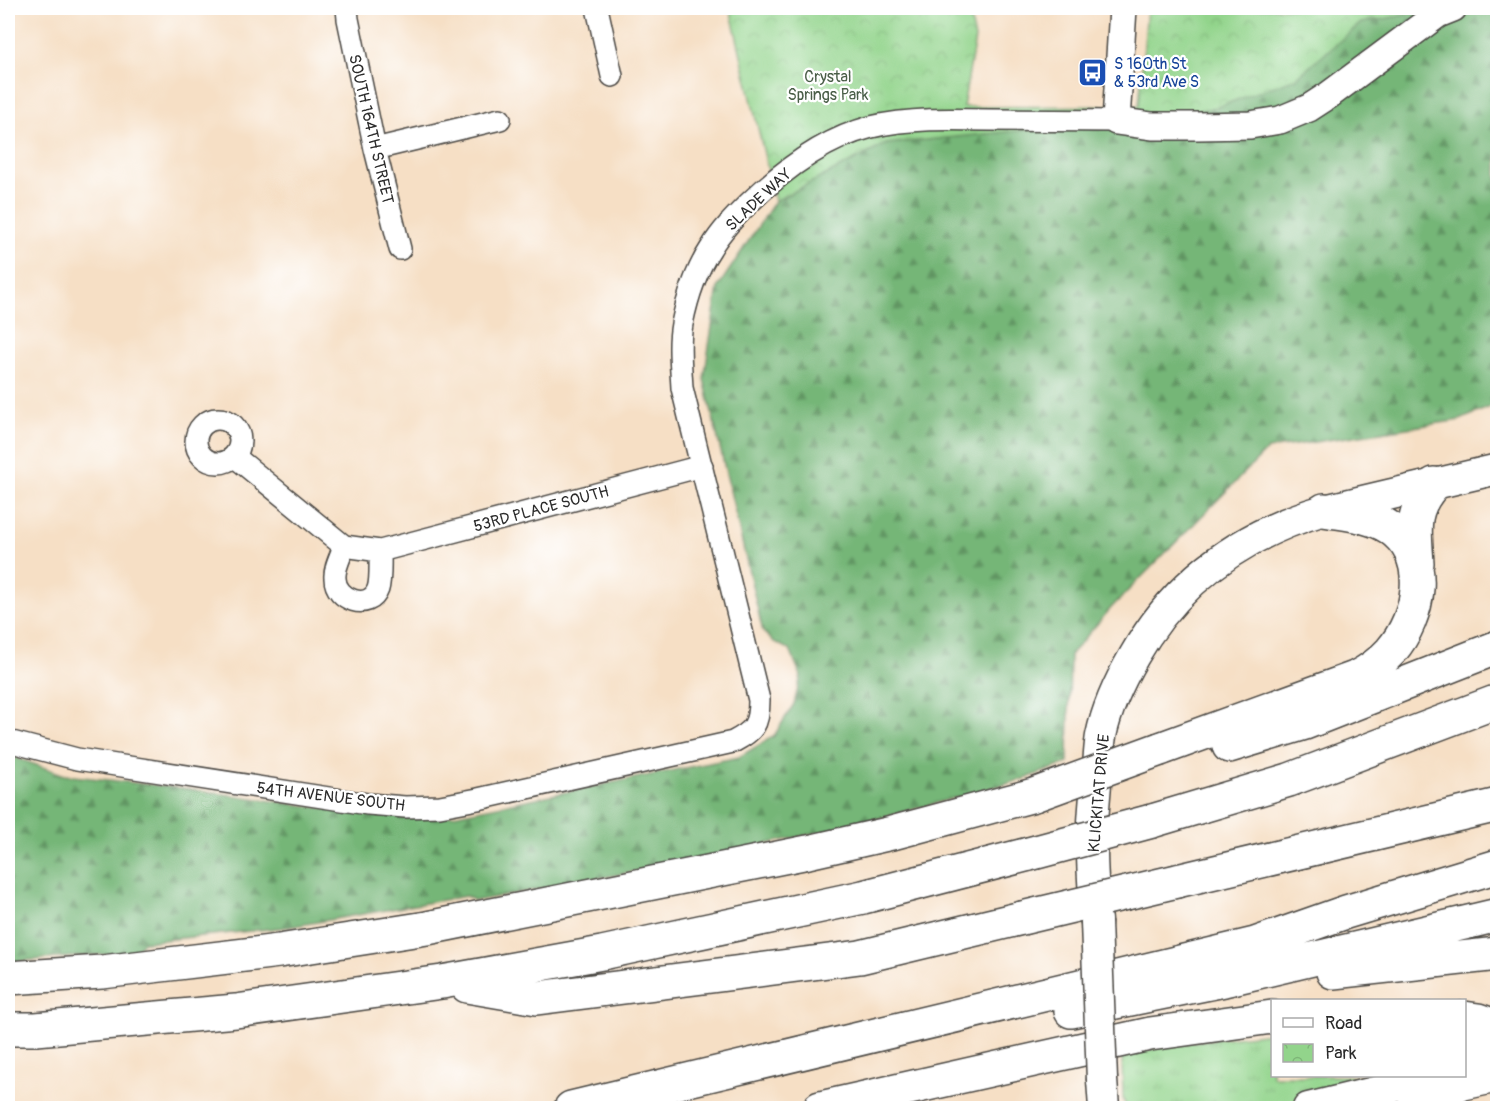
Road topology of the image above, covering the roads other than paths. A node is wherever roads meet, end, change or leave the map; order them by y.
1 (347, 8) edge
2 (597, 8) edge
3 (1123, 8) edge
4 (1453, 8) edge
5 (612, 76) dead end
6 (501, 119) dead end
7 (1116, 121) junction
8 (375, 149) junction
9 (400, 249) dead end
10 (234, 456) dead end
11 (702, 465) junction
12 (1497, 469) edge
13 (1434, 484) junction
14 (1324, 510) junction
15 (344, 546) junction
16 (381, 551) junction
17 (1417, 573) junction
18 (1497, 647) edge
19 (1497, 701) edge
20 (755, 726) joint
21 (8, 741) edge
22 (1161, 758) junction
23 (1497, 805) edge
24 (1497, 866) edge
25 (1497, 915) edge
26 (1497, 954) edge
27 (8, 978) edge
28 (1224, 980) junction
29 (442, 982) junction
30 (1271, 1017) edge
31 (1466, 1018) edge
32 (1497, 1028) edge
33 (8, 1029) edge
34 (1466, 1033) edge
35 (1466, 1077) edge
36 (1466, 1077) edge
37 (1497, 1077) edge
38 (683, 1082) junction
39 (1457, 1086) junction
40 (1103, 1094) edge
41 (571, 1108) edge
42 (820, 1108) edge
43 (1308, 1108) edge
44 (1391, 1108) edge

1 - 8 street, SOUTH 164TH STREET
2 - 5 street
3 - 7 street
4 - 7 street
6 - 8 street
7 - 11 street, SLADE WAY
8 - 9 street, SOUTH 164TH STREET
10 - 15 street
11 - 16 street, 53RD PLACE SOUTH
11 - 20 street, SLADE WAY
12 - 13 main road, KLICKITAT DRIVE
13 - 14 main road, KLICKITAT DRIVE
13 - 17 highway
14 - 17 highway
14 - 40 main road, KLICKITAT DRIVE, bridge
15 - 16 street, 53RD PLACE SOUTH
15 - 16 street
17 - 22 highway
18 - 22 highway
19 - 29 highway, bridge
20 - 21 street, 54TH AVENUE SOUTH
22 - 27 highway, bridge
23 - 29 highway, bridge
24 - 38 highway
25 - 28 highway
26 - 28 highway
28 - 38 highway
29 - 33 highway
30 - 42 highway
31 - 32 highway
34 - 35 highway
36 - 39 highway
37 - 39 main road
38 - 41 highway
39 - 43 main road
39 - 44 main road

